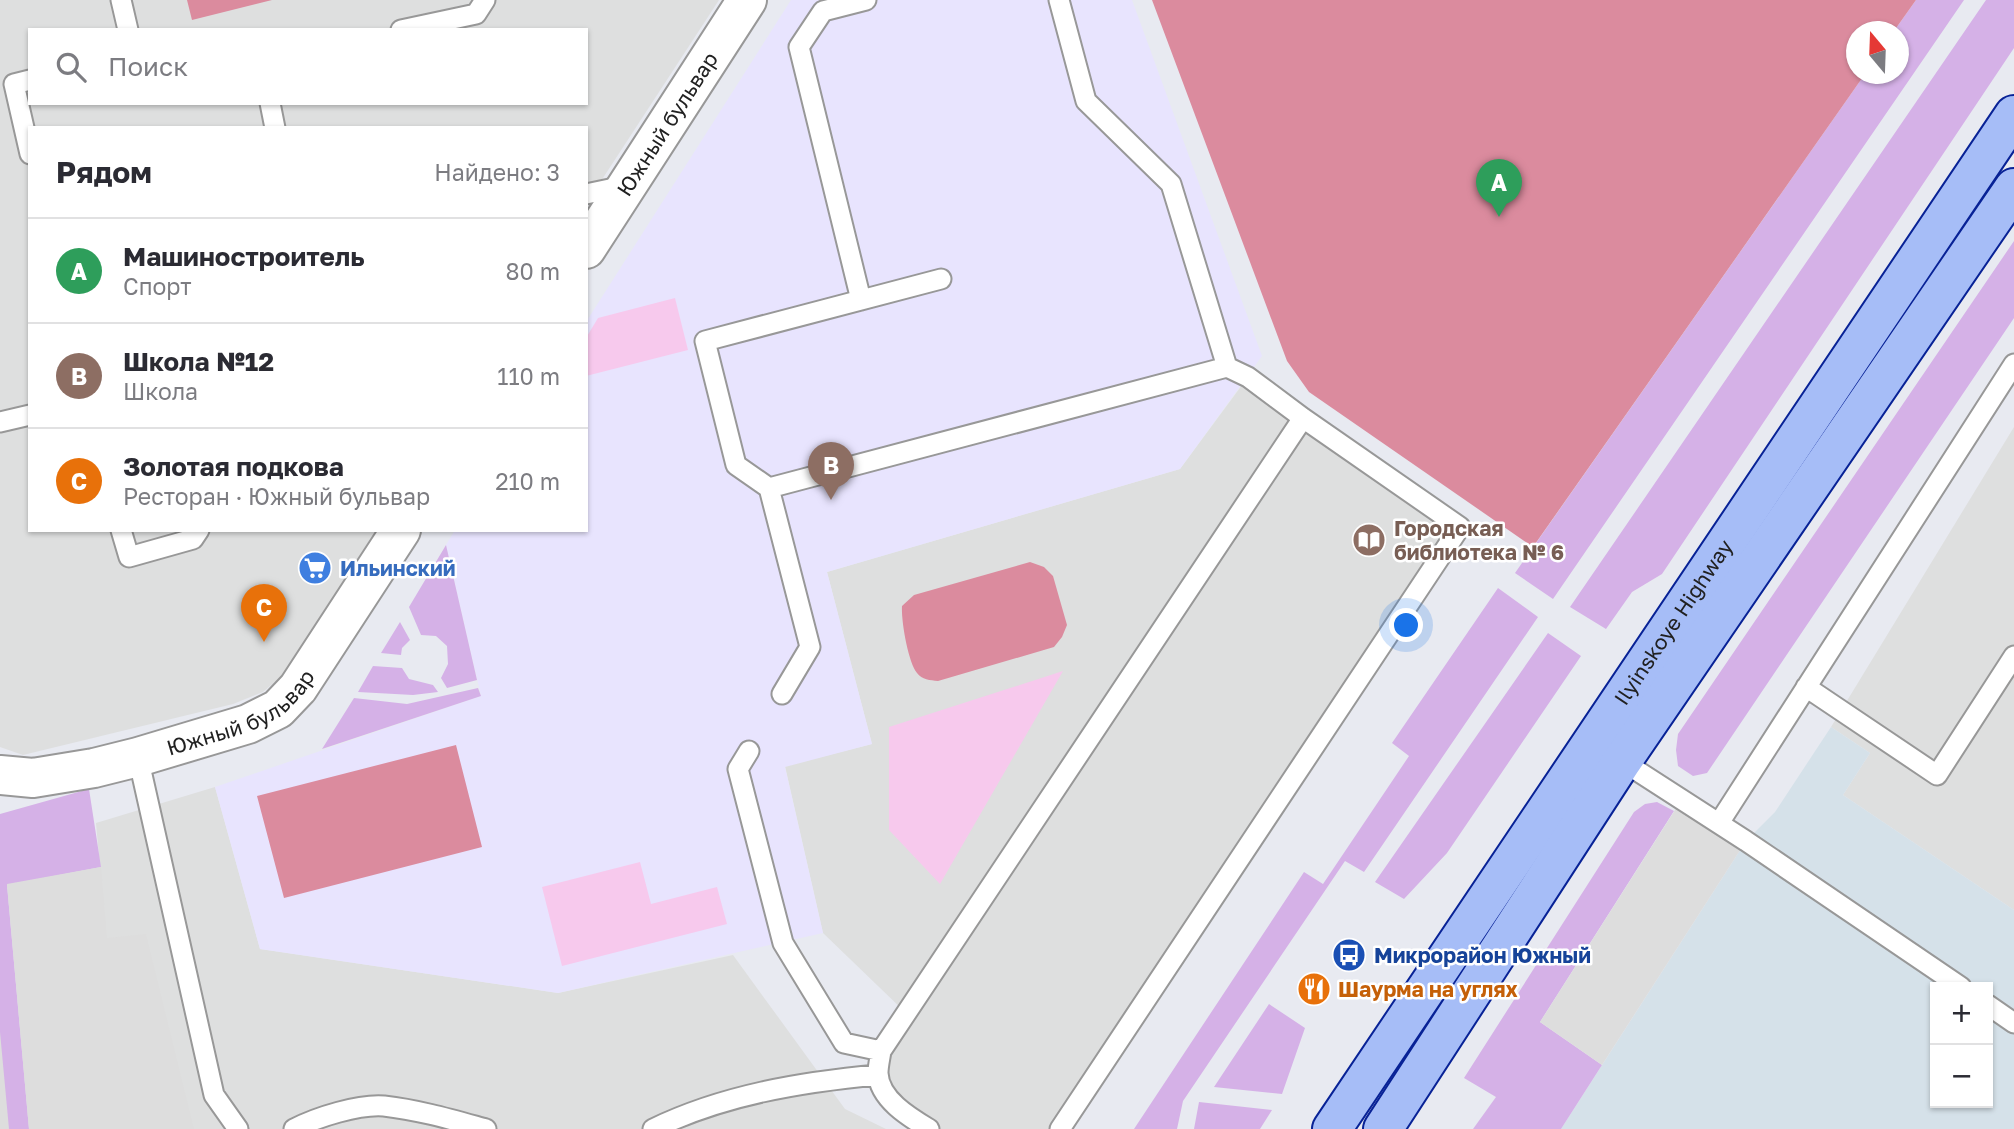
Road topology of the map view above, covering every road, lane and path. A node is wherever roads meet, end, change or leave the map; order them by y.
1 (121, 0) edge
2 (485, 0) edge
3 (747, 0) edge
4 (866, 0) edge
5 (1059, 0) edge
6 (128, 28) edge
7 (410, 28) edge
8 (28, 80) edge
9 (270, 105) edge
10 (2014, 115) edge
11 (275, 126) edge
12 (28, 145) edge
13 (629, 185) junction
14 (2014, 188) edge
15 (588, 194) edge
16 (588, 246) edge
17 (941, 279) dead end
18 (861, 300) junction
19 (2014, 364) edge
20 (1227, 367) junction
21 (28, 415) edge
22 (1303, 418) junction
23 (0, 422) edge
24 (769, 488) junction
25 (122, 532) edge
26 (198, 532) edge
27 (400, 532) edge
28 (2011, 668) edge
29 (1806, 687) junction
30 (782, 694) dead end
31 (749, 751) dead end
32 (138, 757) junction
33 (1622, 761) junction
34 (0, 775) edge
35 (1719, 823) junction
36 (1954, 982) edge
37 (1993, 1008) edge
38 (2014, 1023) edge
39 (881, 1051) junction
40 (878, 1075) junction
41 (238, 1129) edge
42 (295, 1129) edge
43 (486, 1129) edge
44 (653, 1129) edge
45 (929, 1129) edge
46 (1060, 1129) edge
47 (1332, 1129) edge
48 (1383, 1129) edge

1 - 6 lane
2 - 7 lane
3 - 13 street, Южный бульвар
4 - 18 lane
5 - 20 lane
8 - 12 lane
9 - 11 lane
10 - 47 main road, Ilyinskoye Highway
13 - 15 lane
13 - 16 street, Южный бульвар
14 - 33 main road, Ilyinskoye Highway
17 - 18 lane
18 - 24 lane
19 - 29 lane
20 - 22 lane
20 - 24 lane
21 - 23 lane
22 - 39 lane
22 - 46 lane
24 - 30 lane
25 - 26 lane
27 - 32 street, Южный бульвар
28 - 29 lane
29 - 35 lane
31 - 39 lane
32 - 34 street, Южный бульвар
32 - 41 lane
33 - 35 lane
33 - 48 main road, Ilyinskoye Highway
35 - 36 lane
37 - 38 lane
39 - 40 lane
40 - 44 lane
40 - 45 lane
42 - 43 lane

